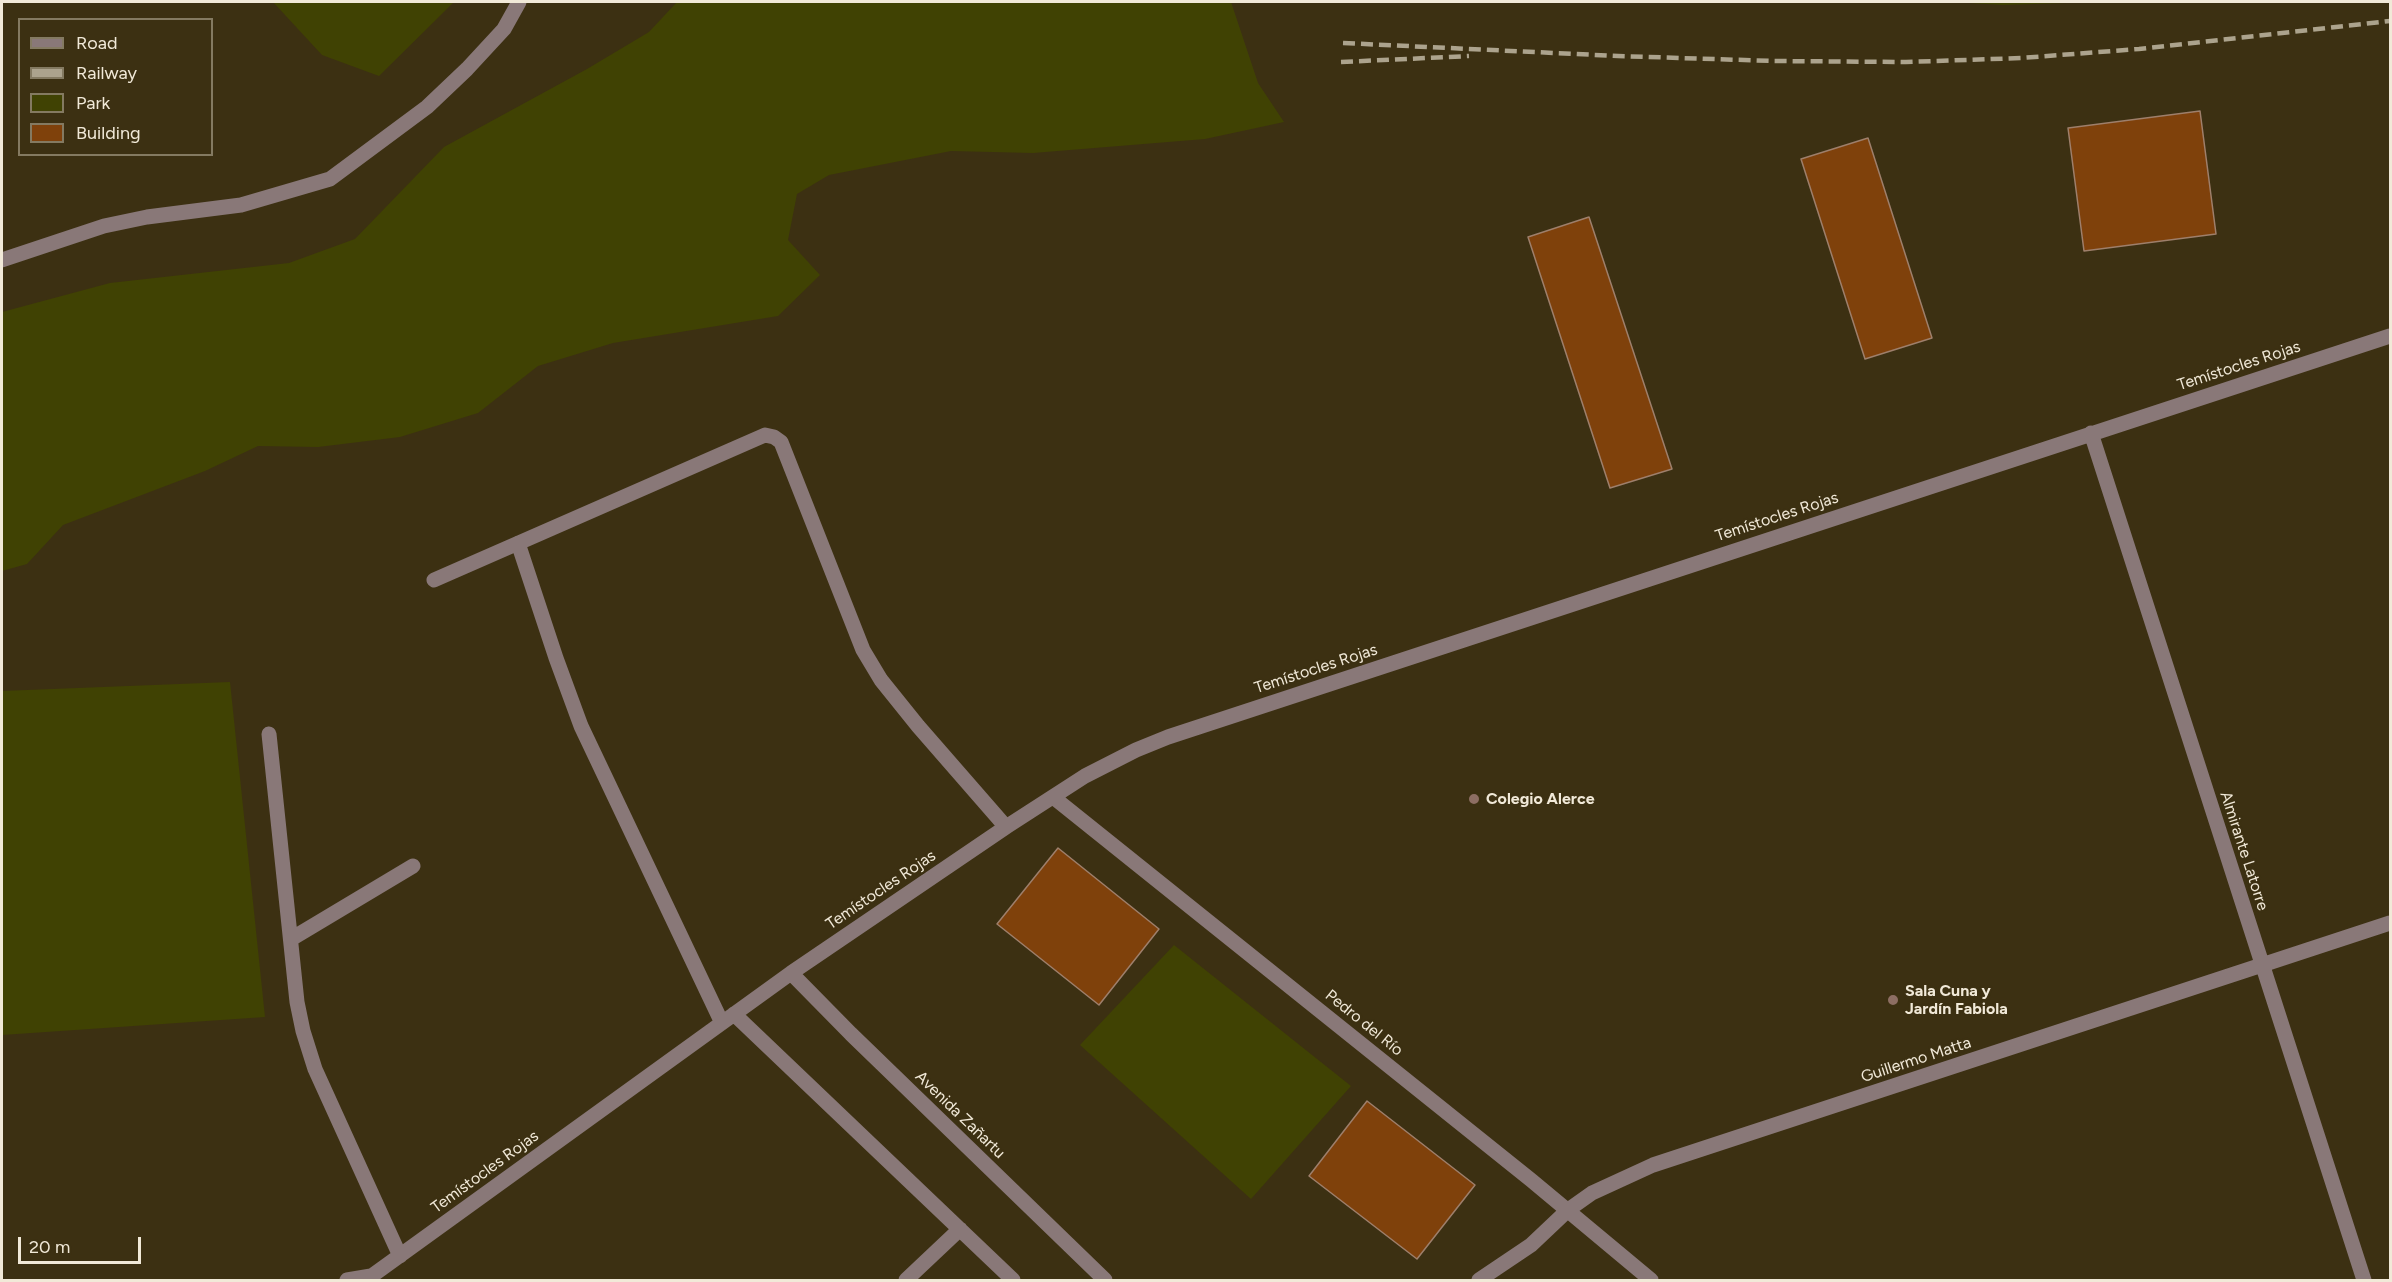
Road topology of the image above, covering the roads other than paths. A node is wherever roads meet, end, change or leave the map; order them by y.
1 (519, 2) edge
2 (2, 260) edge
3 (2391, 336) edge
4 (2091, 433) junction
5 (518, 543) junction
6 (434, 580) dead end
7 (269, 734) dead end
8 (1053, 797) junction
9 (1006, 827) junction
10 (413, 866) dead end
11 (2391, 923) edge
12 (291, 939) junction
13 (2262, 965) junction
14 (791, 973) junction
15 (728, 1018) junction
16 (1568, 1210) junction
17 (960, 1229) junction
18 (400, 1256) junction
19 (371, 1279) edge
20 (347, 1281) edge
21 (906, 1281) edge
22 (1012, 1281) edge
23 (1105, 1281) edge
24 (1479, 1281) edge
25 (1651, 1281) edge
26 (2364, 1281) edge

1 - 2 street
3 - 4 street, Temístocles Rojas
4 - 8 street, Temístocles Rojas
4 - 13 street, Almirante Latorre
5 - 6 street
5 - 9 street
5 - 15 street
7 - 12 street
8 - 9 street, Temístocles Rojas
8 - 16 street, Pedro del Río
9 - 14 street, Temístocles Rojas
10 - 12 street
11 - 13 street, Guillermo Matta
12 - 18 street
13 - 16 street, Guillermo Matta
13 - 26 street, Almirante Latorre
14 - 15 street, Temístocles Rojas
14 - 23 street, Avenida Zañartu
15 - 17 street
15 - 18 street, Temístocles Rojas
16 - 24 street, Guillermo Matta
16 - 25 street, Pedro del Río
17 - 21 street
17 - 22 street
18 - 19 street, Temístocles Rojas
19 - 20 street, Temístocles Rojas

